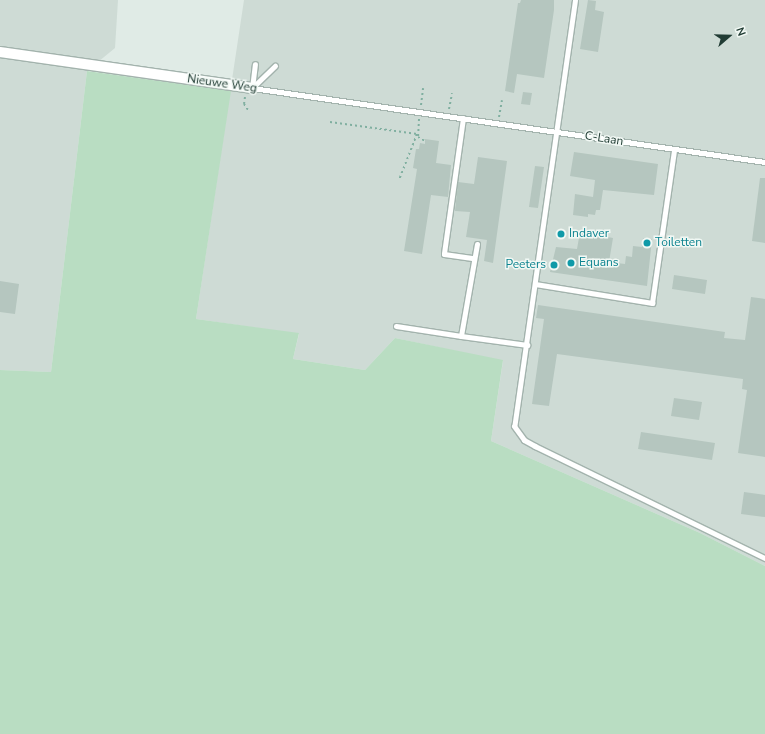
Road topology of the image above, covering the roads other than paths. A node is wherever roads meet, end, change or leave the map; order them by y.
1 (575, 0) edge
2 (0, 52) edge
3 (255, 64) dead end
4 (275, 66) dead end
5 (252, 88) junction
6 (446, 115) joint
7 (463, 118) junction
8 (557, 131) junction
9 (674, 150) junction
10 (765, 162) edge
11 (477, 244) dead end
12 (474, 258) junction
13 (535, 284) junction
14 (396, 326) dead end
15 (461, 336) junction
16 (527, 345) junction
17 (765, 558) edge

1 - 8 lane
2 - 5 street, Nieuwe Weg
3 - 5 lane
4 - 5 lane
5 - 6 lane, Nieuwe Weg
6 - 7 lane, C-Laan
7 - 8 lane, C-Laan
7 - 12 lane
8 - 9 lane, C-Laan
8 - 13 lane
9 - 10 lane, C-Laan
9 - 13 lane
11 - 12 lane
12 - 15 lane
13 - 16 lane
14 - 15 lane
15 - 16 lane
16 - 17 lane

